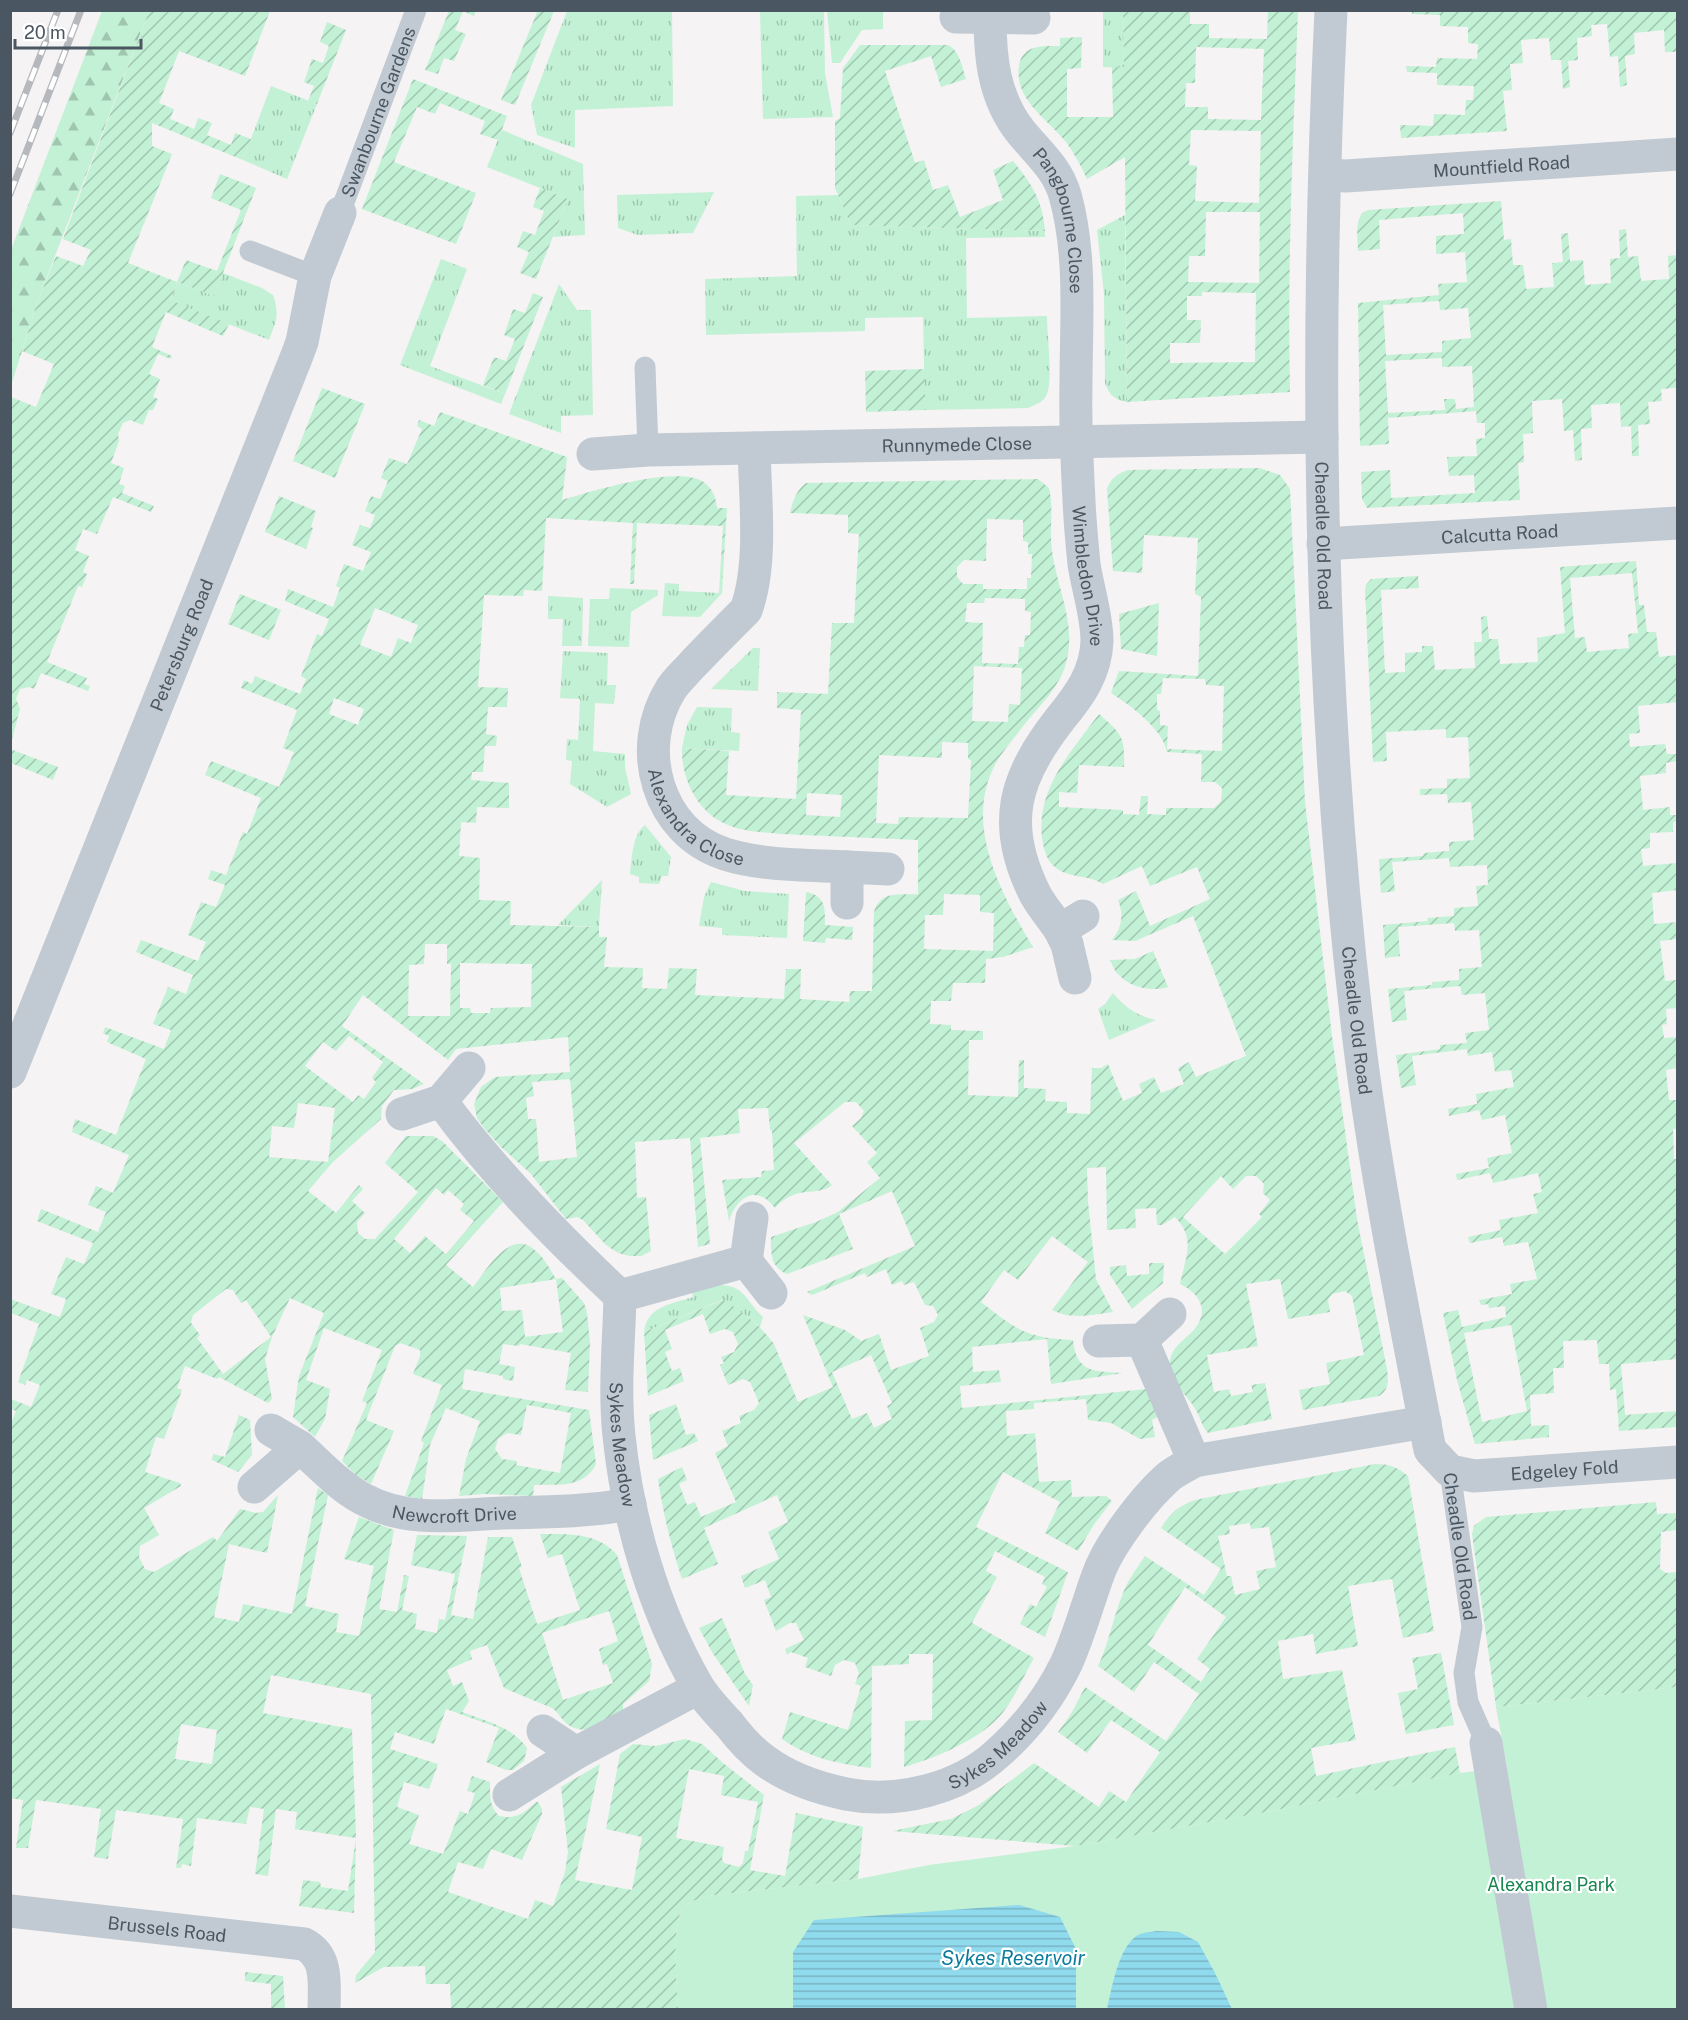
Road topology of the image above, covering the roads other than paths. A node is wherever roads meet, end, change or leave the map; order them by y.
1 (416, 10) edge
2 (1331, 10) edge
3 (956, 16) dead end
4 (990, 17) junction
5 (1034, 18) dead end
6 (1677, 154) edge
7 (1324, 176) junction
8 (339, 213) joint
9 (250, 251) dead end
10 (315, 276) junction
11 (645, 367) dead end
12 (1322, 437) junction
13 (1077, 441) junction
14 (754, 448) junction
15 (648, 450) junction
16 (593, 454) dead end
17 (1677, 523) edge
18 (1323, 544) junction
19 (847, 867) junction
20 (888, 868) dead end
21 (847, 903) dead end
22 (1075, 978) dead end
23 (470, 1068) dead end
24 (10, 1072) edge
25 (441, 1101) junction
26 (402, 1114) dead end
27 (752, 1218) dead end
28 (746, 1261) junction
29 (771, 1293) dead end
30 (620, 1296) junction
31 (1170, 1314) dead end
32 (1142, 1340) junction
33 (1099, 1341) dead end
34 (1425, 1422) junction
35 (271, 1430) dead end
36 (300, 1447) junction
37 (1194, 1461) junction
38 (1677, 1462) edge
39 (1450, 1471) junction
40 (254, 1487) dead end
41 (630, 1504) junction
42 (698, 1688) junction
43 (543, 1731) dead end
44 (1486, 1743) joint
45 (576, 1753) junction
46 (509, 1795) dead end
47 (10, 1911) edge
48 (324, 2010) edge
49 (1531, 2010) edge

1 - 8 lane, Swanbourne Gardens
2 - 7 street, Cheadle Old Road
3 - 4 street
4 - 5 street
4 - 13 street, Pangbourne Close
6 - 7 street, Mountfield Road
7 - 12 street, Cheadle Old Road
8 - 10 street, Petersburg Road
9 - 10 lane
10 - 24 street, Petersburg Road
11 - 15 lane
12 - 13 street, Runnymede Close
12 - 18 street, Cheadle Old Road
13 - 14 street, Runnymede Close
13 - 22 street, Wimbledon Drive
14 - 15 street, Runnymede Close
14 - 19 street, Alexandra Close
15 - 16 street, Runnymede Close
17 - 18 street, Calcutta Road
18 - 34 street, Cheadle Old Road
19 - 20 street, Alexandra Close
19 - 21 street
23 - 25 street
25 - 26 street
25 - 30 street
27 - 28 street
28 - 29 street
28 - 30 street
30 - 41 street, Sykes Meadow
31 - 32 street
32 - 33 street
32 - 37 street
34 - 37 street, Sykes Meadow
34 - 39 street, Cheadle Old Road
35 - 36 street, Newcroft Drive
36 - 40 street
36 - 41 street, Newcroft Drive
37 - 42 street, Sykes Meadow
38 - 39 street, Edgeley Fold
39 - 44 lane, Cheadle Old Road
41 - 42 street, Sykes Meadow
42 - 45 street
43 - 45 street
44 - 49 street, Cheadle Old Road
45 - 46 street
47 - 48 street, Brussels Road

